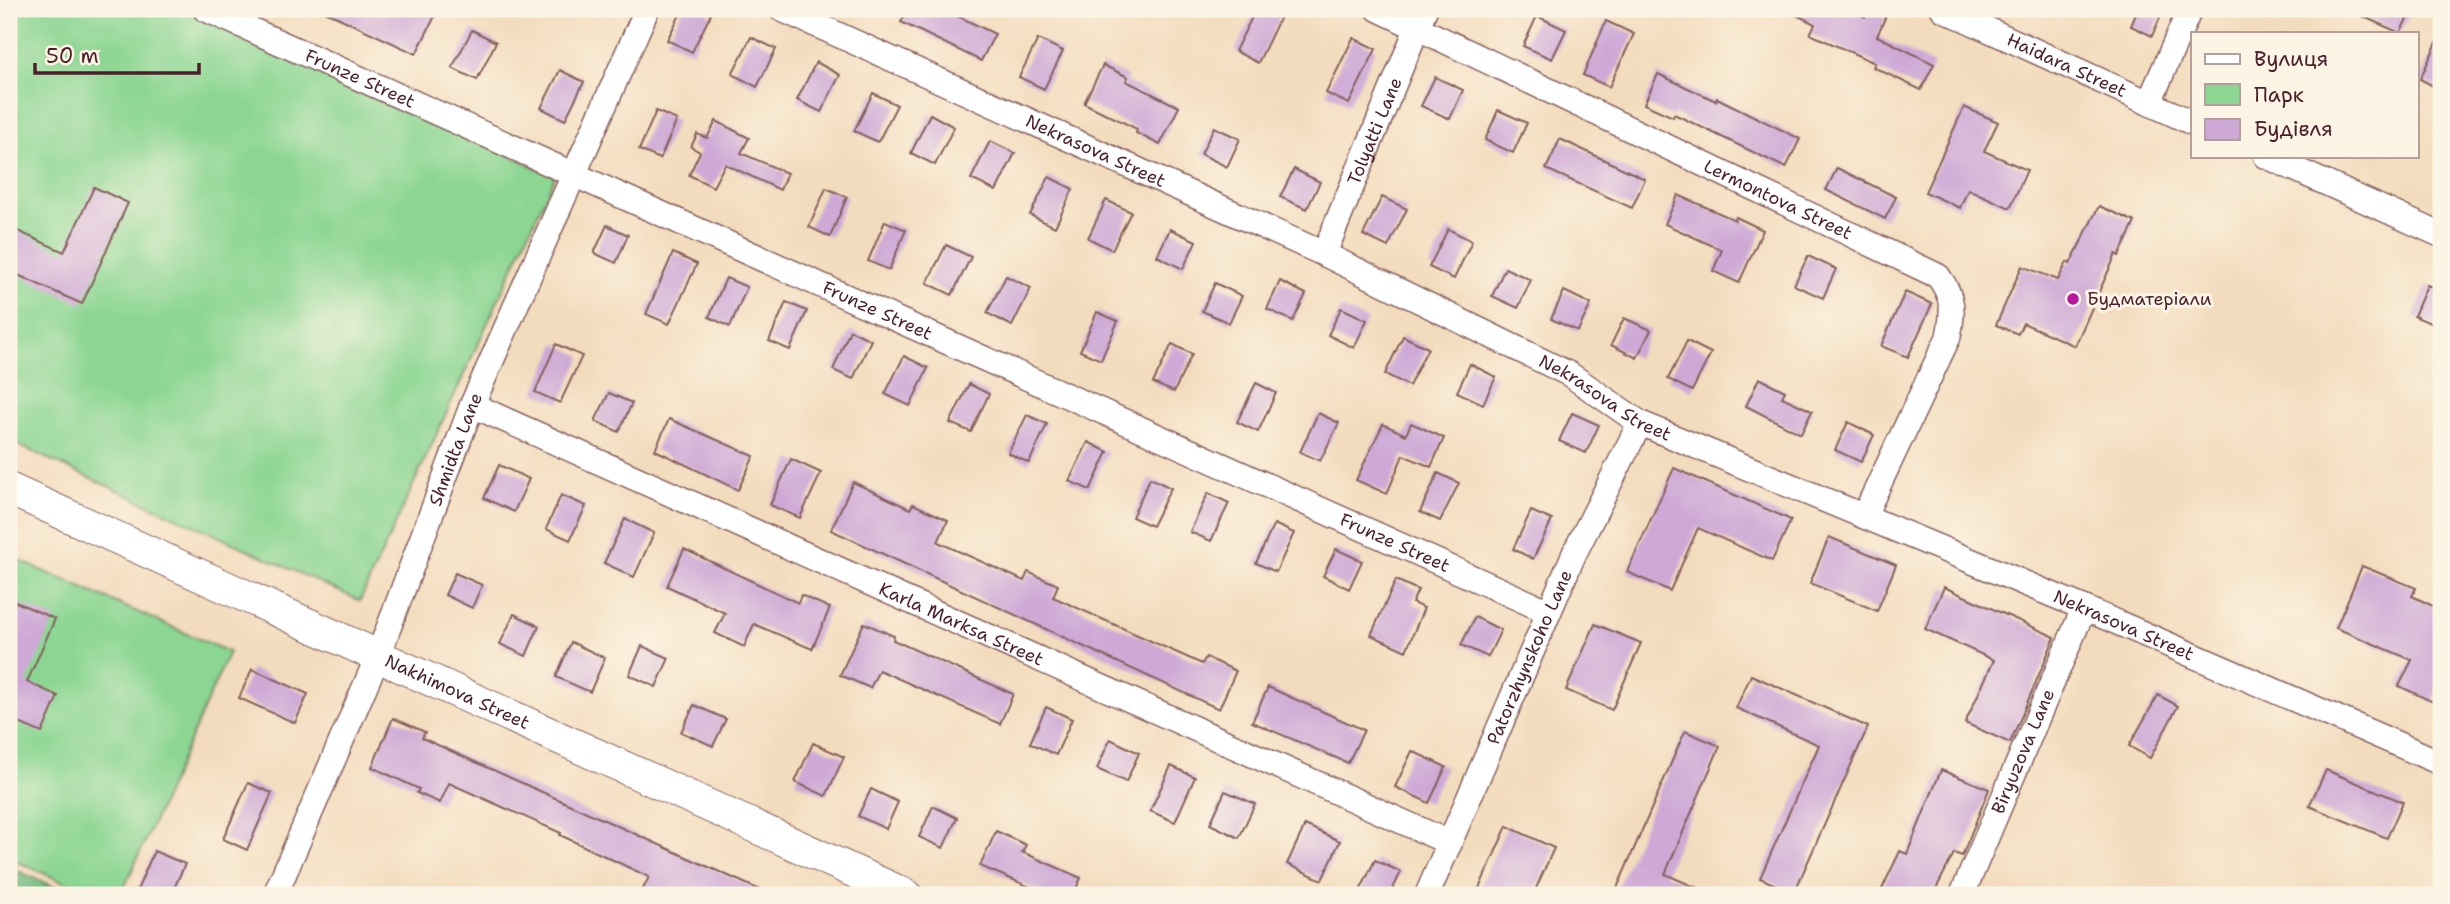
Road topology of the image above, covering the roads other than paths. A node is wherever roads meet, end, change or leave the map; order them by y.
1 (205, 9) edge
2 (647, 9) edge
3 (781, 9) edge
4 (1378, 9) edge
5 (1943, 9) edge
6 (2190, 9) edge
7 (1421, 17) edge
8 (2149, 103) junction
9 (2191, 122) edge
10 (2270, 158) edge
11 (574, 174) junction
12 (2441, 235) edge
13 (1324, 254) junction
14 (472, 405) junction
15 (1640, 423) junction
16 (9, 489) edge
17 (1864, 516) junction
18 (2084, 608) junction
19 (1549, 612) junction
20 (378, 656) junction
21 (2441, 763) edge
22 (1450, 843) junction
23 (275, 895) edge
24 (906, 895) edge
25 (1427, 895) edge
26 (1962, 895) edge

1 - 11 street, Frunze Street
2 - 11 street, Shmidta Lane
3 - 13 street, Nekrasova Street
4 - 7 street, Lermontova Street
5 - 8 street, Haidara Street
6 - 8 street
7 - 13 street, Tolyatti Lane
7 - 17 street, Lermontova Street
8 - 9 street, Haidara Street
10 - 12 street
11 - 14 street, Shmidta Lane
11 - 19 street, Frunze Street
13 - 15 street, Nekrasova Street
14 - 20 street, Shmidta Lane
14 - 22 street, Karla Marksa Street
15 - 17 street, Nekrasova Street
15 - 19 street, Patorzhynskoho Lane
16 - 20 main road, Nakhimova Street
17 - 18 street, Nekrasova Street
18 - 21 street, Nekrasova Street
18 - 26 street, Biryuzova Lane
19 - 22 street, Patorzhynskoho Lane
20 - 23 street, Shmidta Lane
20 - 24 main road, Nakhimova Street
22 - 25 street, Patorzhynskoho Lane

